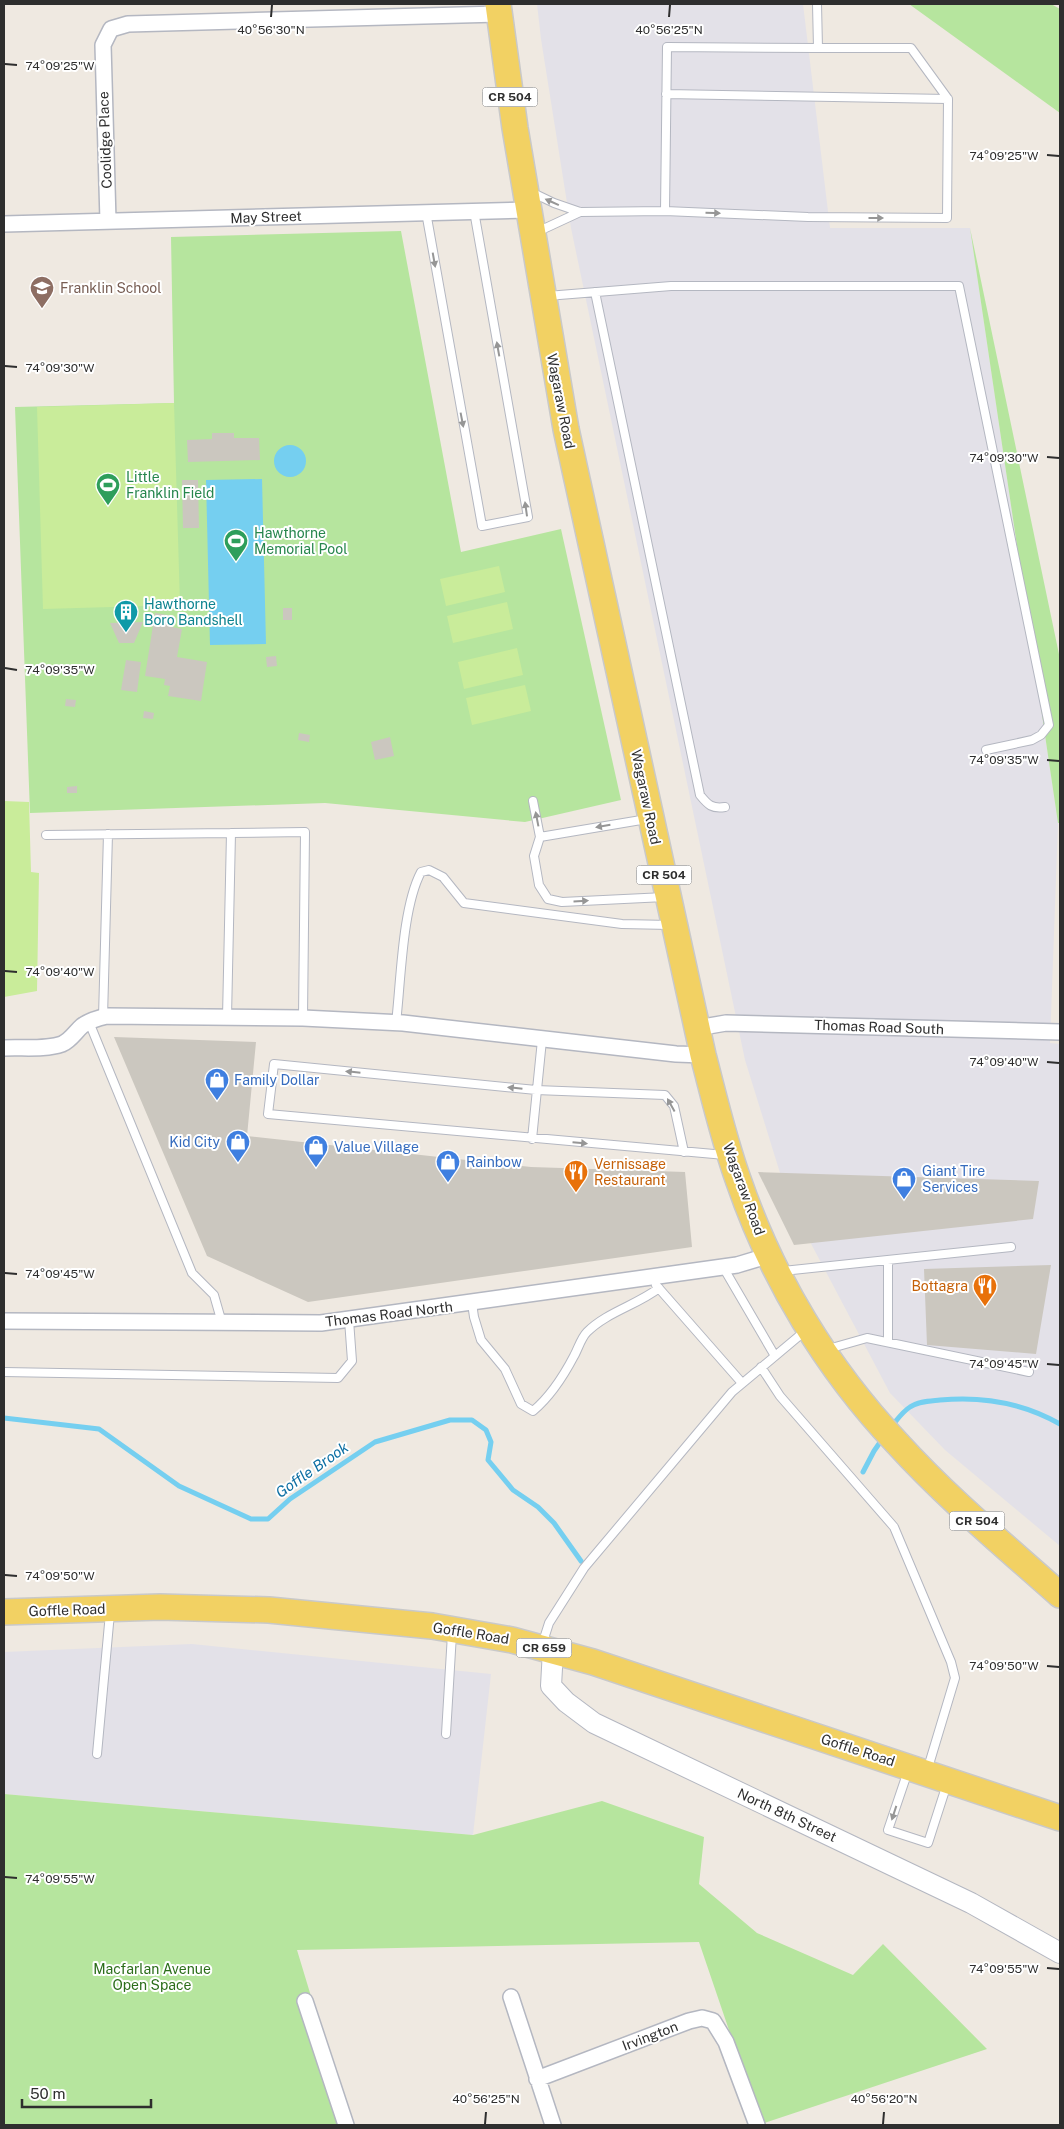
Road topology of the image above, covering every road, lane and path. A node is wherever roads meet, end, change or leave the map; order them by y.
1 (817, 4) edge
2 (498, 9) edge
3 (818, 48) junction
4 (666, 94) junction
5 (948, 99) junction
6 (527, 199) junction
7 (474, 211) junction
8 (665, 211) junction
9 (426, 212) junction
10 (580, 212) junction
11 (108, 221) junction
12 (4, 224) edge
13 (532, 234) junction
14 (595, 292) junction
15 (543, 296) junction
16 (986, 750) dead end
17 (533, 800) dead end
18 (725, 807) dead end
19 (651, 818) junction
20 (231, 833) junction
21 (108, 834) junction
22 (46, 835) dead end
23 (540, 837) junction
24 (669, 897) junction
25 (674, 924) junction
26 (227, 1017) junction
27 (303, 1018) junction
28 (96, 1019) junction
29 (396, 1023) junction
30 (697, 1028) junction
31 (1060, 1032) edge
32 (542, 1040) junction
33 (4, 1048) edge
34 (703, 1054) junction
35 (536, 1090) junction
36 (532, 1139) junction
37 (684, 1152) junction
38 (730, 1156) junction
39 (1011, 1247) dead end
40 (888, 1261) junction
41 (774, 1264) junction
42 (723, 1267) junction
43 (654, 1283) junction
44 (472, 1303) junction
45 (349, 1320) junction
46 (4, 1321) edge
47 (222, 1323) junction
48 (809, 1328) junction
49 (888, 1342) junction
50 (823, 1351) junction
51 (775, 1356) junction
52 (761, 1368) junction
53 (4, 1372) edge
54 (1029, 1372) dead end
55 (742, 1383) junction
56 (1060, 1595) edge
57 (110, 1608) junction
58 (4, 1612) edge
59 (452, 1629) junction
60 (547, 1649) junction
61 (446, 1734) dead end
62 (97, 1754) dead end
63 (928, 1773) junction
64 (1060, 1818) edge
65 (1060, 1953) edge
66 (511, 1996) dead end
67 (305, 2001) dead end
68 (537, 2079) junction
69 (346, 2125) edge
70 (553, 2125) edge
71 (757, 2125) edge

1 - 3 lane
2 - 6 main road, Wagaraw Road / CR 504
2 - 11 street, Coolidge Place
3 - 4 lane
3 - 5 lane
4 - 5 lane
4 - 8 lane
8 -> 5 lane
6 - 7 street, May Street
10 -> 6 lane
6 - 13 main road, Wagaraw Road / CR 504
7 - 9 street, May Street
9 -> 7 lane
8 - 10 lane
9 - 11 street, May Street
10 - 13 lane
11 - 12 street, May Street
13 - 15 main road, Wagaraw Road / CR 504
14 - 15 lane
14 - 16 lane
14 - 18 lane
15 - 19 main road, Wagaraw Road / CR 504
23 -> 17 lane
19 -> 23 lane
19 - 24 main road, Wagaraw Road / CR 504
20 - 21 lane
20 - 26 lane
20 - 27 lane
21 - 22 lane
21 - 28 lane
23 -> 24 lane
24 - 25 main road, Wagaraw Road / CR 504
25 - 29 lane
25 - 30 main road, Wagaraw Road / CR 504
26 - 27 street
26 - 28 street
27 - 29 street
28 - 33 street
28 - 47 lane
29 - 32 street
30 - 31 street, Thomas Road South
30 - 34 main road, Wagaraw Road / CR 504
32 - 34 street
32 - 35 lane
34 - 38 main road, Wagaraw Road / CR 504
35 - 36 lane
35 -> 36 lane
37 -> 35 lane
36 -> 37 lane
37 - 38 lane
38 - 41 main road, Wagaraw Road / CR 504
39 - 40 lane
40 - 41 lane
40 - 49 lane
41 - 42 street, Thomas Road North
41 - 48 main road, Wagaraw Road / CR 504
42 - 43 street, Thomas Road North
42 - 51 lane
43 - 44 street, Thomas Road North
43 - 44 lane
43 - 55 lane
44 - 45 street, Thomas Road North
45 - 47 street, Thomas Road North
45 - 53 lane
46 - 47 street, Thomas Road North
48 - 50 main road, Wagaraw Road / CR 504
48 - 51 lane
49 - 50 lane
49 - 54 lane
50 - 56 main road, Wagaraw Road / CR 504
51 - 52 lane
52 - 55 lane
52 - 63 lane
55 - 60 lane
57 - 58 main road, Goffle Road / CR 659
57 - 59 main road, Goffle Road / CR 659
57 - 62 lane
59 - 60 main road, Goffle Road / CR 659
59 - 61 lane
60 - 63 main road, Goffle Road / CR 659
60 - 65 street, North 8th Street
63 -> 63 lane
63 - 64 main road, Goffle Road / CR 659
66 - 68 street
67 - 69 street
68 - 70 street
68 - 71 street, Irvington

